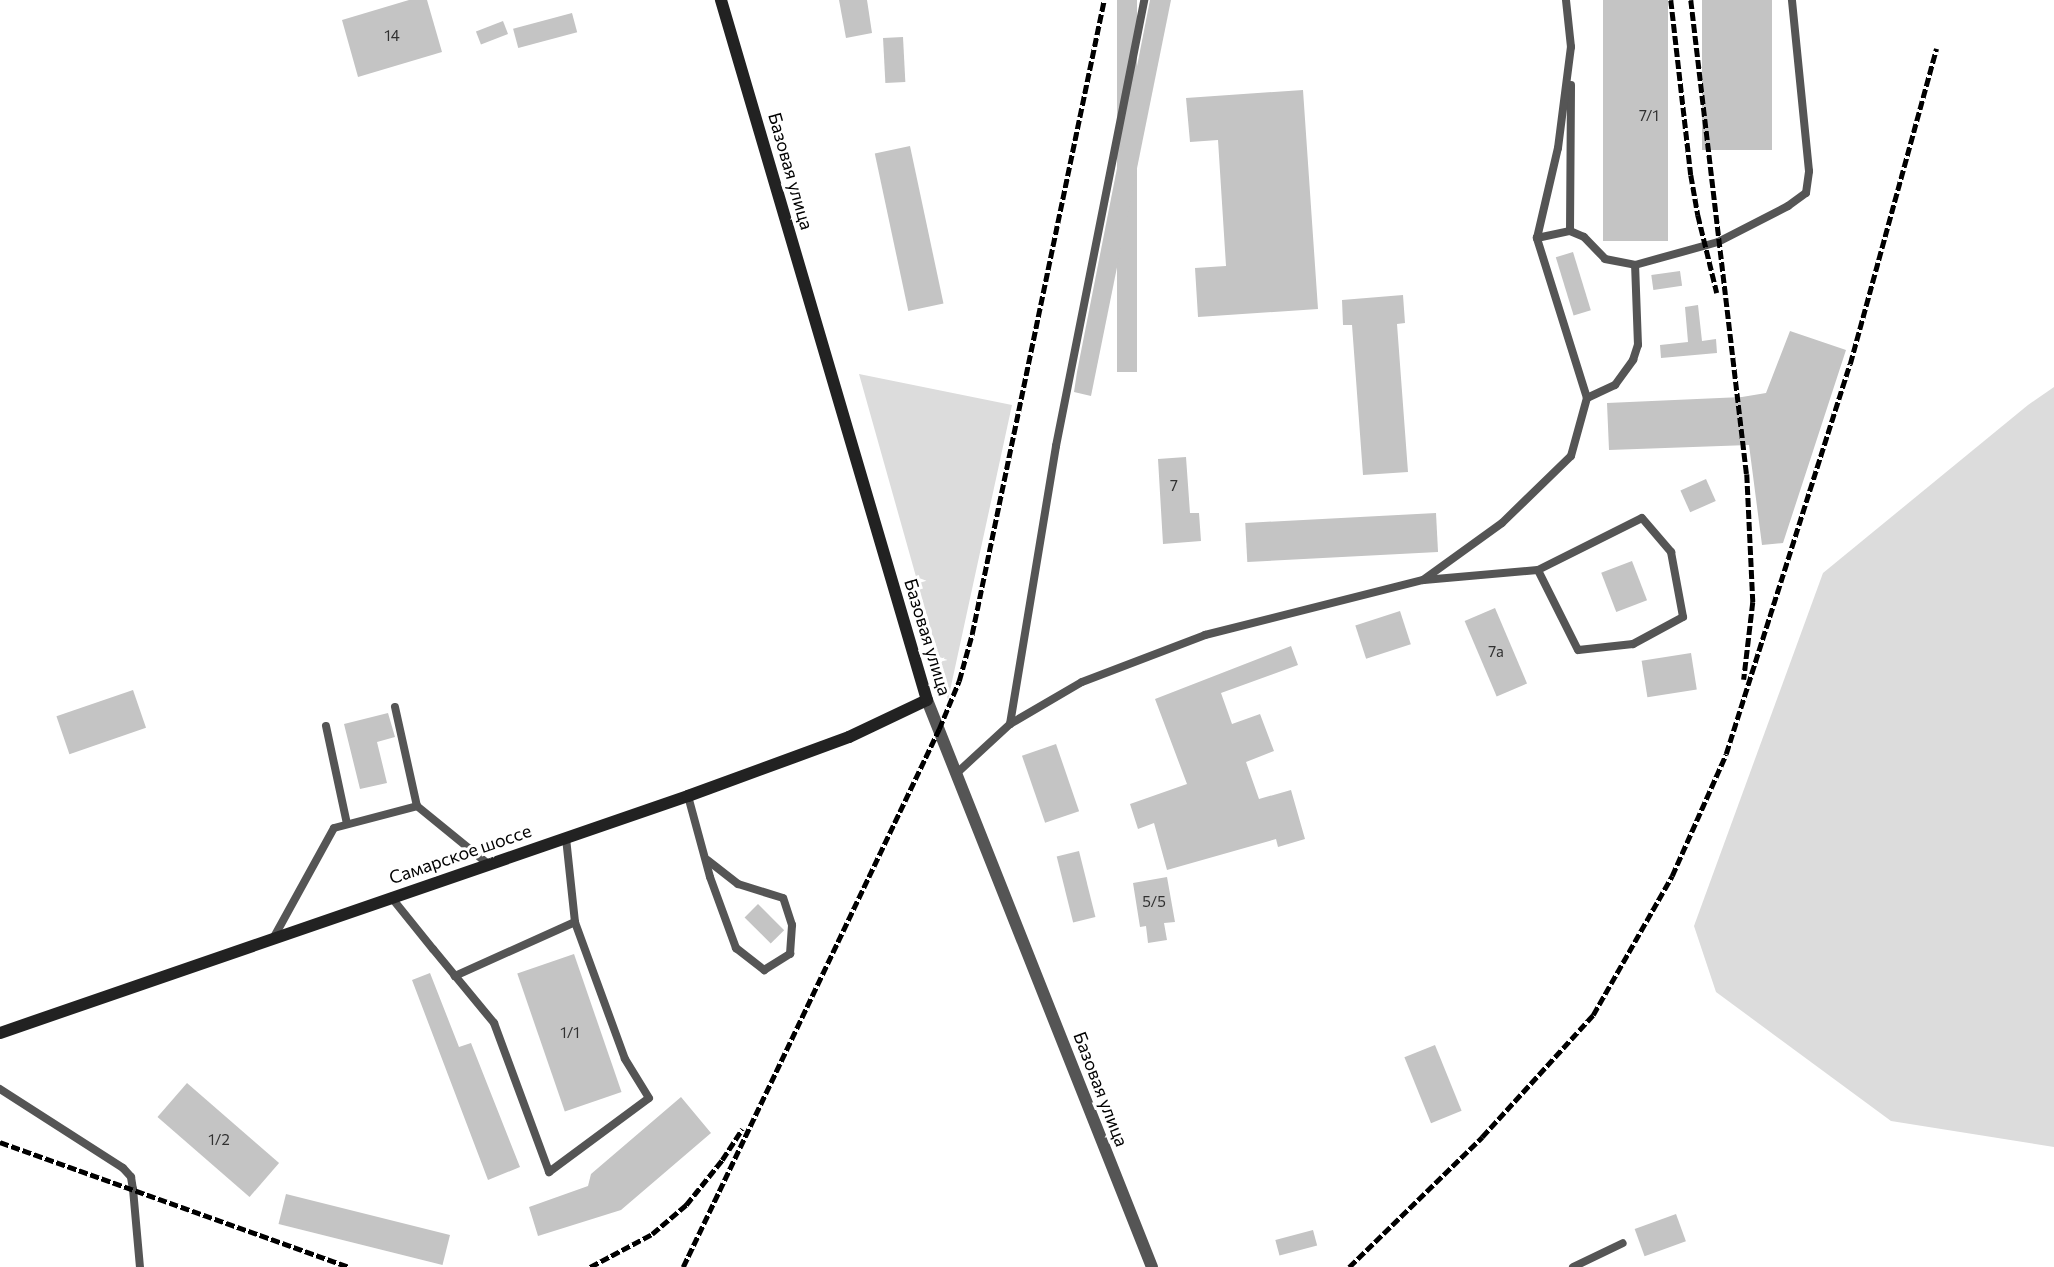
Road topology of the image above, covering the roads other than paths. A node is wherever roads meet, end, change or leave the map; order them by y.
1 (722, 0) edge
2 (1144, 0) edge
3 (1566, 0) edge
4 (1792, 0) edge
5 (1571, 47) junction
6 (1570, 231) junction
7 (1537, 238) junction
8 (1635, 265) junction
9 (1587, 398) junction
10 (1538, 570) junction
11 (1423, 580) junction
12 (927, 700) junction
13 (395, 707) dead end
14 (1010, 723) junction
15 (326, 726) dead end
16 (958, 772) junction
17 (688, 796) junction
18 (417, 806) junction
19 (347, 824) junction
20 (566, 838) junction
21 (707, 860) junction
22 (488, 864) junction
23 (391, 897) junction
24 (576, 922) junction
25 (274, 938) junction
26 (455, 976) junction
27 (0, 1033) edge
28 (0, 1089) edge
29 (1623, 1243) dead end
30 (140, 1267) edge
31 (1152, 1267) edge
32 (1573, 1267) edge

1 - 12 street, Базовая улица
2 - 14 lane
3 - 5 lane
4 - 8 lane
5 - 6 lane
5 - 7 lane
6 - 7 lane
6 - 8 lane
7 - 9 lane
8 - 9 lane
9 - 11 lane
10 - 10 lane
10 - 11 lane
11 - 14 lane
12 - 16 street, Базовая улица
12 - 17 street, Самарское шоссе
13 - 18 lane
14 - 16 lane
15 - 19 lane
16 - 31 street, Базовая улица
17 - 20 street, Самарское шоссе
17 - 21 lane
18 - 19 lane
18 - 22 lane
19 - 25 lane
20 - 22 street, Самарское шоссе
20 - 24 lane
21 - 21 lane
22 - 23 street, Самарское шоссе
23 - 25 street, Самарское шоссе
23 - 26 lane
24 - 26 lane
24 - 26 lane
25 - 27 street, Самарское шоссе
28 - 30 lane
29 - 32 lane

